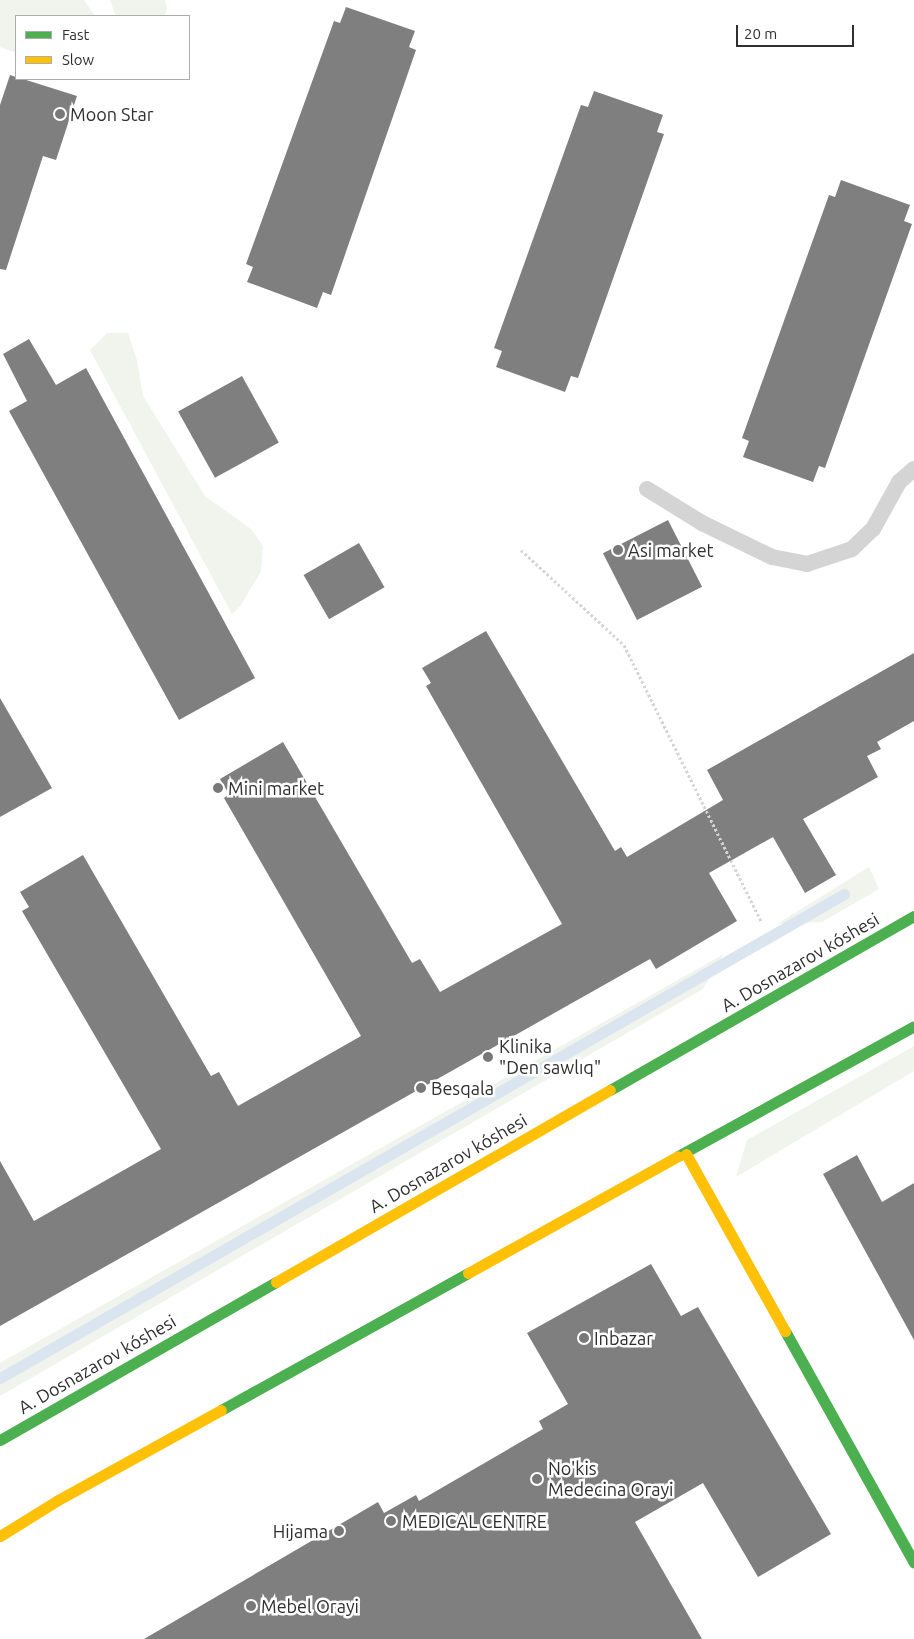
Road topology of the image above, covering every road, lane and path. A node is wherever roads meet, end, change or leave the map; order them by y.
1 (914, 469) edge
2 (647, 488) dead end
3 (521, 550) dead end
4 (914, 916) edge
5 (760, 921) dead end
6 (914, 1026) edge
7 (686, 1154) junction
8 (0, 1440) edge
9 (0, 1536) edge
10 (914, 1563) edge

1 - 2 lane
3 - 5 path
4 - 8 main road, A. Dosnazarov kóshesi
6 - 7 main road
7 - 9 main road
7 - 10 main road

